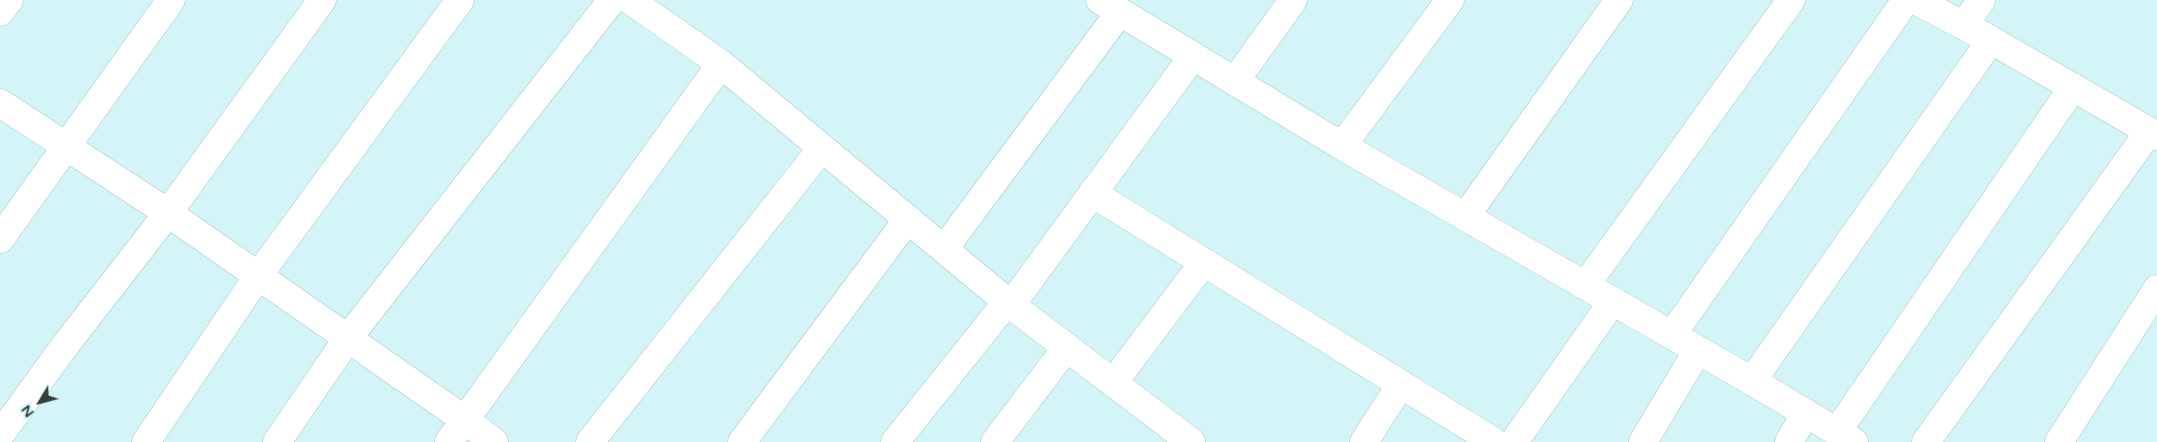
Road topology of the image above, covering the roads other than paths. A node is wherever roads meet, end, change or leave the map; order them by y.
1 (9, 0) edge
2 (171, 0) edge
3 (322, 0) edge
4 (460, 0) edge
5 (612, 0) edge
6 (630, 0) edge
7 (1293, 0) edge
8 (1450, 0) edge
9 (1619, 0) edge
10 (1791, 0) edge
11 (1906, 0) edge
12 (1915, 0) edge
13 (1981, 0) edge
14 (1110, 6) edge
15 (660, 9) edge
16 (0, 12) edge
17 (1964, 26) junction
18 (1991, 40) junction
19 (1193, 56) junction
20 (722, 64) junction
21 (1234, 81) junction
22 (2073, 87) junction
23 (0, 103) edge
24 (2153, 134) edge
25 (1342, 146) junction
26 (67, 147) junction
27 (822, 148) junction
28 (1092, 193) junction
29 (168, 213) junction
30 (1465, 217) junction
31 (908, 219) junction
32 (0, 240) edge
33 (944, 250) junction
34 (1204, 262) junction
35 (258, 276) junction
36 (1585, 286) junction
37 (2157, 289) edge
38 (1612, 301) junction
39 (1009, 304) junction
40 (1672, 335) junction
41 (348, 338) junction
42 (1066, 347) junction
43 (1698, 350) junction
44 (1752, 381) junction
45 (1113, 382) junction
46 (1401, 384) junction
47 (1806, 413) junction
48 (465, 420) junction
49 (0, 434) edge
50 (1846, 437) edge
51 (146, 442) edge
52 (277, 442) edge
53 (449, 442) edge
54 (494, 442) edge
55 (590, 442) edge
56 (742, 442) edge
57 (895, 442) edge
58 (995, 442) edge
59 (1191, 442) edge
60 (1364, 442) edge
61 (1494, 442) edge
62 (1514, 442) edge
63 (1643, 442) edge
64 (1789, 442) edge
65 (1926, 442) edge
66 (2059, 442) edge

1 - 16 street
2 - 26 street
3 - 29 street
4 - 35 street
5 - 41 street
6 - 15 street
7 - 21 street
8 - 25 street
9 - 30 street
10 - 36 street
11 - 40 street
12 - 17 street
13 - 17 street
14 - 19 street
14 - 33 street
15 - 20 street
17 - 18 street
18 - 22 street
18 - 44 street
19 - 21 street
19 - 28 street
20 - 27 street
20 - 48 street
21 - 25 street
22 - 24 street
22 - 50 street
23 - 26 street
24 - 65 street
25 - 30 street
26 - 29 street
26 - 32 street
27 - 31 street
27 - 55 street
28 - 34 street
28 - 39 street
29 - 35 street
29 - 49 street
30 - 36 street
31 - 33 street
31 - 56 street
33 - 39 street
34 - 45 street
34 - 46 street
35 - 41 street
35 - 51 street
36 - 38 street
37 - 66 street
38 - 40 street
38 - 62 street
39 - 42 street
39 - 57 street
40 - 43 street
41 - 48 street
41 - 52 street
42 - 45 street
42 - 58 street
43 - 44 street
43 - 63 street
44 - 47 street
45 - 59 street
46 - 60 street
46 - 61 street
47 - 50 street
47 - 64 street
48 - 53 street
48 - 54 street

